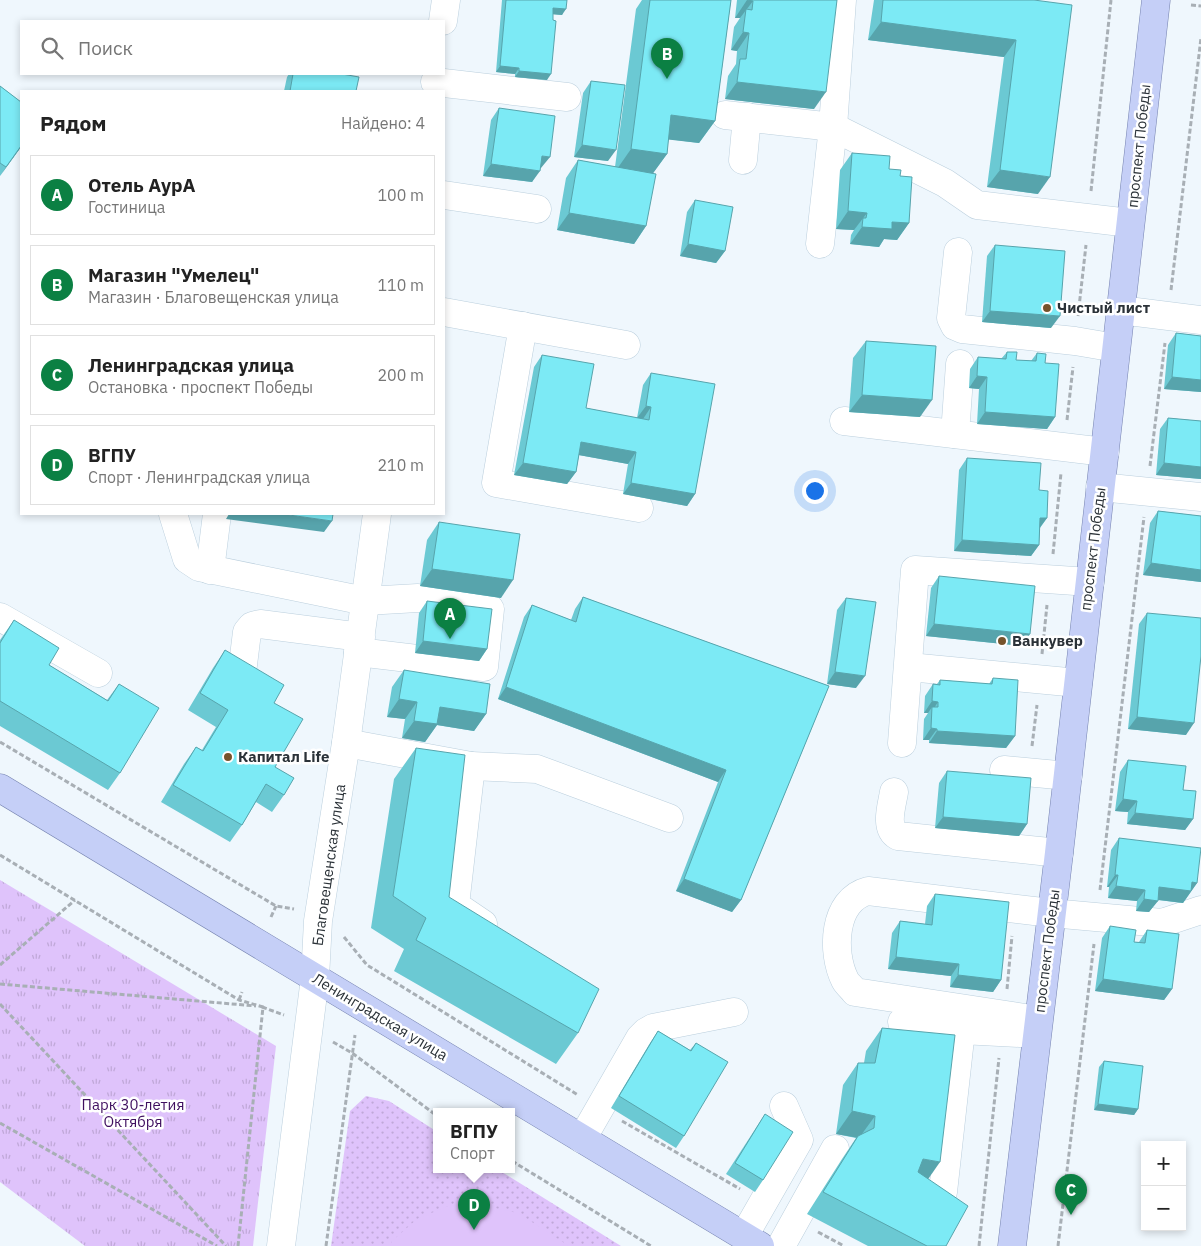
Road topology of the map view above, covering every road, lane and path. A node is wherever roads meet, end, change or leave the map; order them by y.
1 (446, 0) edge
2 (842, 0) edge
3 (1111, 0) edge
4 (1156, 0) edge
5 (1191, 5) dead end
6 (1201, 6) edge
7 (443, 20) edge
8 (1201, 38) edge
9 (435, 82) edge
10 (567, 97) dead end
11 (833, 127) junction
12 (743, 160) dead end
13 (445, 195) edge
14 (537, 209) dead end
15 (1088, 218) junction
16 (1130, 223) junction
17 (820, 244) dead end
18 (958, 252) dead end
19 (1120, 310) junction
20 (445, 312) edge
21 (1168, 316) junction
22 (1201, 320) edge
23 (523, 326) junction
24 (1075, 341) junction
25 (626, 344) dead end
26 (1116, 348) junction
27 (960, 364) dead end
28 (844, 421) dead end
29 (955, 434) junction
30 (1064, 447) junction
31 (1105, 452) junction
32 (1100, 487) junction
33 (1147, 492) junction
34 (1201, 497) edge
35 (639, 508) dead end
36 (173, 515) edge
37 (217, 515) edge
38 (377, 515) edge
39 (210, 570) junction
40 (1050, 580) junction
41 (1090, 582) junction
42 (365, 601) junction
43 (0, 617) edge
44 (359, 644) junction
45 (909, 667) junction
46 (98, 673) dead end
47 (242, 673) edge
48 (1039, 679) junction
49 (1078, 684) junction
50 (0, 742) edge
51 (346, 743) junction
52 (902, 743) dead end
53 (471, 766) junction
54 (1017, 771) joint
55 (1068, 776) junction
56 (0, 788) edge
57 (894, 792) dead end
58 (669, 818) dead end
59 (1059, 853) junction
60 (0, 855) edge
61 (75, 900) junction
62 (276, 906) junction
63 (1015, 908) junction
64 (295, 909) dead end
65 (1201, 910) edge
66 (1051, 913) junction
67 (271, 917) dead end
68 (1097, 917) junction
69 (504, 938) edge
70 (0, 965) edge
71 (367, 965) dead end
72 (363, 974) dead end
73 (315, 978) junction
74 (0, 984) edge
75 (242, 992) dead end
76 (239, 1000) junction
77 (0, 1004) edge
78 (263, 1007) junction
79 (734, 1012) dead end
80 (902, 1022) dead end
81 (1003, 1023) junction
82 (308, 1026) junction
83 (1037, 1027) junction
84 (961, 1030) junction
85 (355, 1036) dead end
86 (352, 1054) junction
87 (784, 1106) dead end
88 (433, 1113) edge
89 (0, 1123) edge
90 (582, 1139) junction
91 (835, 1149) dead end
92 (515, 1163) edge
93 (943, 1192) edge
94 (752, 1241) edge
95 (217, 1246) edge
96 (226, 1246) edge
97 (238, 1246) edge
98 (281, 1246) edge
99 (326, 1246) edge
100 (651, 1246) edge
101 (781, 1246) edge
102 (979, 1246) edge
103 (1012, 1246) edge
104 (1058, 1246) edge

1 - 7 street
2 - 11 street
3 - 15 path
4 - 16 main road, проспект Победы
5 - 6 path
8 - 21 path
9 - 10 street
11 - 12 street
11 - 15 street
11 - 17 street
13 - 14 street
15 - 16 street
15 - 24 path
16 - 19 main road, проспект Победы
18 - 24 street
19 - 21 street
19 - 26 main road, проспект Победы
20 - 23 street
21 - 22 street
21 - 33 path
23 - 25 street
23 - 35 street
24 - 26 street
24 - 30 path
26 - 31 main road, проспект Победы
27 - 29 street
28 - 29 street
29 - 30 street
30 - 31 street
30 - 40 path
31 - 32 main road, проспект Победы
32 - 33 street
32 - 41 main road, проспект Победы
33 - 34 street
33 - 68 path
36 - 39 street
37 - 39 street
38 - 42 street, Благовещенская улица
39 - 42 street
40 - 41 street
40 - 45 street
40 - 48 path
41 - 49 main road, проспект Победы
42 - 44 street, Благовещенская улица
42 - 44 street
43 - 46 street
44 - 47 street
44 - 51 street, Благовещенская улица
45 - 48 street
45 - 52 street
48 - 49 street
48 - 54 path
49 - 55 main road, проспект Победы
50 - 62 path
51 - 53 street
51 - 73 street, Благовещенская улица
53 - 58 street
53 - 69 street
54 - 55 street
55 - 59 main road, проспект Победы
56 - 73 main road, Ленинградская улица
57 - 59 street
59 - 66 main road, проспект Победы
60 - 61 path
61 - 70 path
61 - 76 path
62 - 64 path
62 - 67 path
63 - 66 street
63 - 81 path
63 - 81 street
65 - 68 street
66 - 68 street
66 - 83 main road, проспект Победы
68 - 104 path
71 - 72 path
73 - 82 street, Благовещенская улица
73 - 90 main road, Ленинградская улица
74 - 78 path
75 - 76 path
76 - 78 path
77 - 96 path
78 - 82 path
78 - 97 path
79 - 90 street
80 - 84 street
81 - 83 street
81 - 84 street
81 - 102 path
82 - 86 path
82 - 98 street, Благовещенская улица
83 - 103 main road, проспект Победы
84 - 93 street
85 - 86 path
86 - 88 path
86 - 99 path
87 - 94 street
89 - 95 path
90 - 94 main road, Ленинградская улица
91 - 101 street
92 - 100 path

